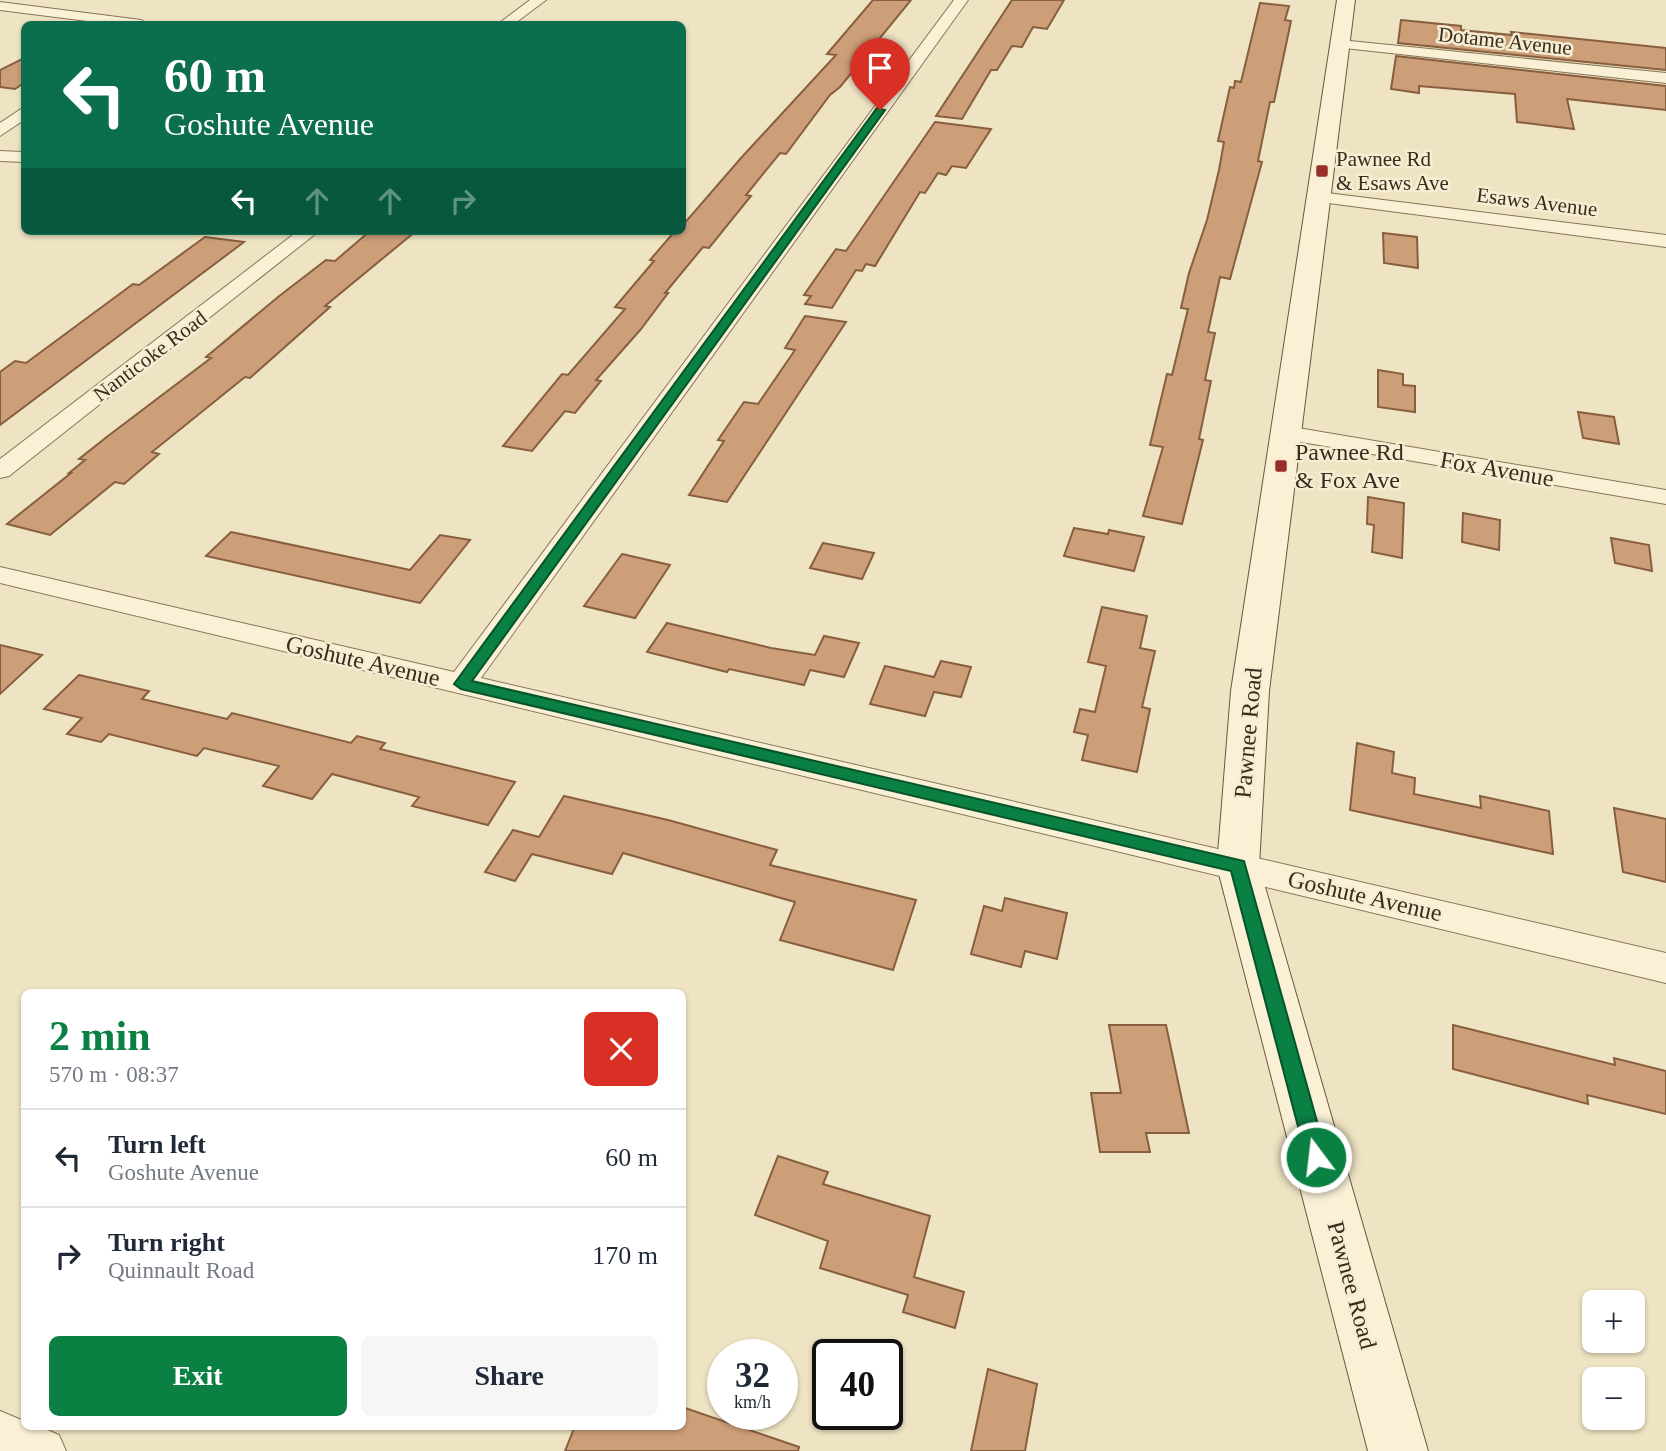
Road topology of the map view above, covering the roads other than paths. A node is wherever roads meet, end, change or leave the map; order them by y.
1 (84, 0) edge
2 (539, 0) edge
3 (961, 0) edge
4 (1346, 0) edge
5 (0, 6) edge
6 (56, 13) junction
7 (118, 21) edge
8 (509, 21) edge
9 (1339, 44) junction
10 (1666, 78) edge
11 (21, 114) edge
12 (0, 131) edge
13 (0, 156) edge
14 (21, 157) edge
15 (1319, 197) junction
16 (305, 236) edge
17 (1666, 241) edge
18 (1286, 433) junction
19 (0, 471) edge
20 (1666, 497) edge
21 (0, 575) edge
22 (461, 684) junction
23 (1238, 866) junction
24 (1666, 968) edge
25 (0, 1434) edge
26 (43, 1451) edge
27 (1398, 1451) edge

1 - 6 street
2 - 8 street
3 - 22 street
4 - 9 street, Pawnee Road
5 - 6 street
6 - 7 street
9 - 10 street, Dotame Avenue
9 - 15 street, Pawnee Road
11 - 12 street
13 - 14 street
15 - 17 street, Esaws Avenue
15 - 18 street, Pawnee Road
16 - 19 street, Nanticoke Road
18 - 20 street, Fox Avenue
18 - 23 street, Pawnee Road
21 - 22 street, Goshute Avenue
22 - 23 street, Goshute Avenue
23 - 24 street, Goshute Avenue
23 - 27 street, Pawnee Road
25 - 26 street

